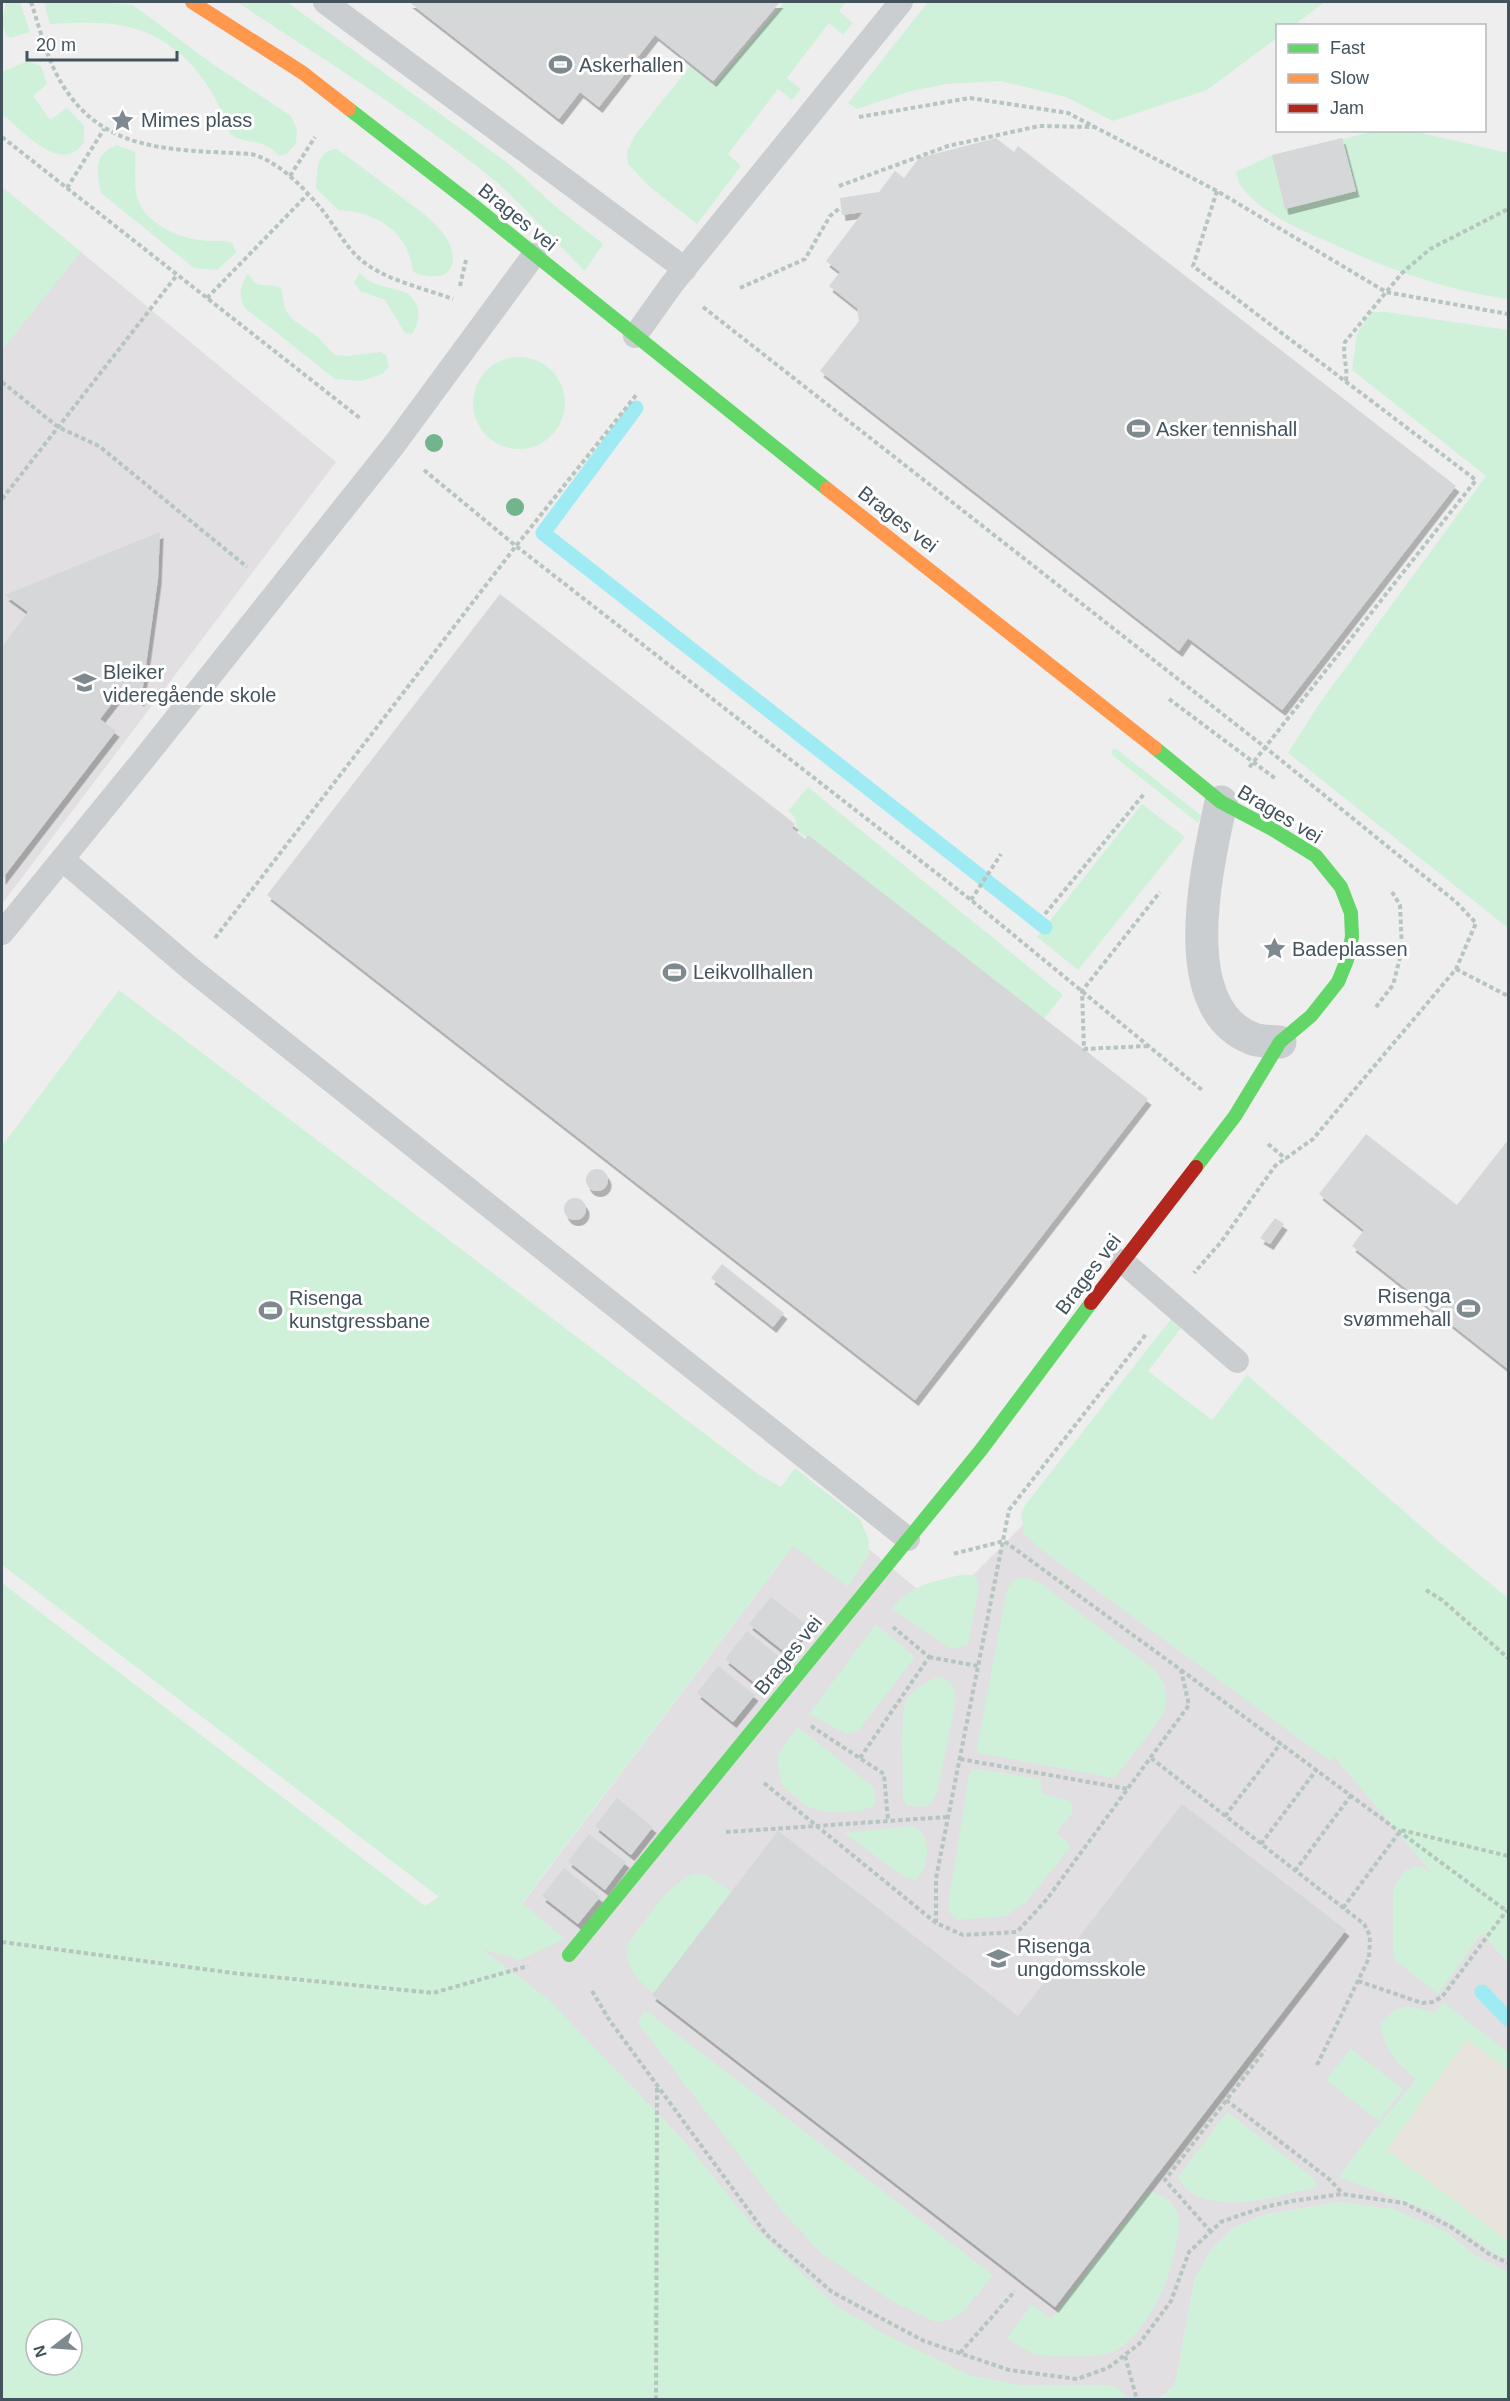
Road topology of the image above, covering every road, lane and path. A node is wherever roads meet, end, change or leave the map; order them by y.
1 (31, 2) edge
2 (192, 2) edge
3 (325, 2) edge
4 (901, 2) edge
5 (807, 118) junction
6 (1095, 127) junction
7 (104, 129) junction
8 (320, 129) dead end
9 (2, 137) edge
10 (290, 177) junction
11 (839, 186) dead end
12 (67, 188) junction
13 (1217, 191) junction
14 (308, 195) junction
15 (841, 207) dead end
16 (1509, 209) edge
17 (534, 255) junction
18 (177, 275) junction
19 (678, 276) junction
20 (740, 288) dead end
21 (1386, 292) junction
22 (207, 298) junction
23 (455, 300) dead end
24 (705, 309) junction
25 (1509, 314) edge
26 (635, 336) junction
27 (664, 360) junction
28 (1346, 381) junction
29 (2, 382) edge
30 (361, 419) dead end
31 (58, 427) junction
32 (2, 499) edge
33 (516, 546) junction
34 (277, 591) junction
35 (1162, 694) dead end
36 (1266, 748) junction
37 (1254, 763) junction
38 (1277, 780) dead end
39 (1145, 793) dead end
40 (1221, 802) junction
41 (1001, 854) dead end
42 (62, 860) junction
43 (1389, 887) dead end
44 (1161, 890) dead end
45 (971, 900) junction
46 (1045, 914) dead end
47 (2, 933) edge
48 (191, 969) junction
49 (1456, 969) junction
50 (1082, 991) junction
51 (1509, 996) edge
52 (1374, 1010) dead end
53 (1280, 1042) junction
54 (1149, 1046) junction
55 (1235, 1116) junction
56 (1286, 1159) junction
57 (1122, 1261) junction
58 (1169, 1302) junction
59 (1237, 1361) dead end
60 (908, 1539) junction
61 (1004, 1540) junction
62 (1426, 1590) dead end
63 (859, 1599) junction
64 (929, 1657) junction
65 (1509, 1658) edge
66 (978, 1666) junction
67 (1181, 1670) junction
68 (775, 1702) junction
69 (1281, 1743) junction
70 (731, 1756) junction
71 (860, 1758) junction
72 (1151, 1758) junction
73 (960, 1759) junction
74 (1317, 1769) junction
75 (1128, 1789) junction
76 (1352, 1794) junction
77 (1225, 1816) junction
78 (948, 1817) junction
79 (888, 1821) junction
80 (816, 1825) junction
81 (1401, 1830) junction
82 (665, 1837) junction
83 (1261, 1844) junction
84 (1509, 1856) edge
85 (1295, 1871) junction
86 (1343, 1908) junction
87 (1508, 1911) edge
88 (936, 1923) junction
89 (2, 1942) edge
90 (569, 1955) junction
91 (1358, 1981) junction
92 (1264, 2050) dead end
93 (1317, 2065) dead end
94 (657, 2086) junction
95 (1226, 2100) junction
96 (1342, 2194) junction
97 (1211, 2232) junction
98 (1509, 2263) edge
99 (1015, 2291) dead end
100 (960, 2353) junction
101 (1125, 2356) junction
102 (656, 2400) edge
103 (1137, 2400) edge

1 - 7 path
2 - 17 street, Brages vei
3 - 19 lane
4 - 5 lane
5 - 6 path
5 - 19 lane
6 - 11 path
6 - 13 path
7 - 10 path
7 - 12 path
8 - 10 path
9 - 12 path
10 - 14 path
12 - 18 path
13 - 21 path
13 - 28 path
14 - 22 path
14 - 23 path
15 - 20 path
16 - 21 path
17 - 26 street, Brages vei
17 - 34 lane
18 - 22 path
18 - 31 path
19 - 24 path
19 - 26 lane
21 - 25 path
21 - 28 path
22 - 30 path
24 - 27 path
24 - 36 path
26 - 27 street, Brages vei
27 - 33 path
27 - 40 street, Brages vei
28 - 36 path
29 - 31 path
31 - 32 path
31 - 34 path
33 - 45 path
33 - 48 path
34 - 42 lane
35 - 37 path
36 - 37 path
36 - 49 path
37 - 38 path
37 - 40 path
39 - 46 path
40 - 53 street
40 - 53 street, Brages vei
41 - 45 path
42 - 47 lane
42 - 48 lane
43 - 52 path
44 - 50 path
45 - 50 path
48 - 60 lane
49 - 51 path
49 - 56 path
50 - 54 path
50 - 54 path
53 - 55 street, Brages vei
54 - 55 path
55 - 56 path
55 - 57 street, Brages vei
56 - 58 path
57 - 58 lane
57 - 60 street, Brages vei
58 - 59 lane
58 - 61 path
60 - 61 path
60 - 63 street, Brages vei
61 - 66 path
61 - 67 path
62 - 65 path
63 - 64 path
63 - 68 street, Brages vei
64 - 66 path
64 - 71 path
66 - 73 path
67 - 69 path
67 - 72 path
68 - 70 street, Brages vei
68 - 71 path
69 - 74 path
69 - 77 path
70 - 80 path
70 - 82 street, Brages vei
71 - 79 path
72 - 75 path
72 - 77 path
73 - 75 path
73 - 78 path
74 - 76 path
74 - 83 path
75 - 88 path
76 - 81 path
76 - 85 path
77 - 83 path
78 - 79 path
78 - 88 path
79 - 80 path
80 - 82 path
80 - 88 path
81 - 84 path
81 - 86 path
81 - 87 path
82 - 90 street, Brages vei
83 - 85 path
85 - 86 path
86 - 91 path
87 - 91 path
89 - 90 path
90 - 94 path
91 - 93 path
92 - 95 path
94 - 100 path
94 - 102 path
95 - 96 path
95 - 97 path
96 - 97 path
96 - 98 path
97 - 101 path
99 - 100 path
100 - 101 path
101 - 103 path

